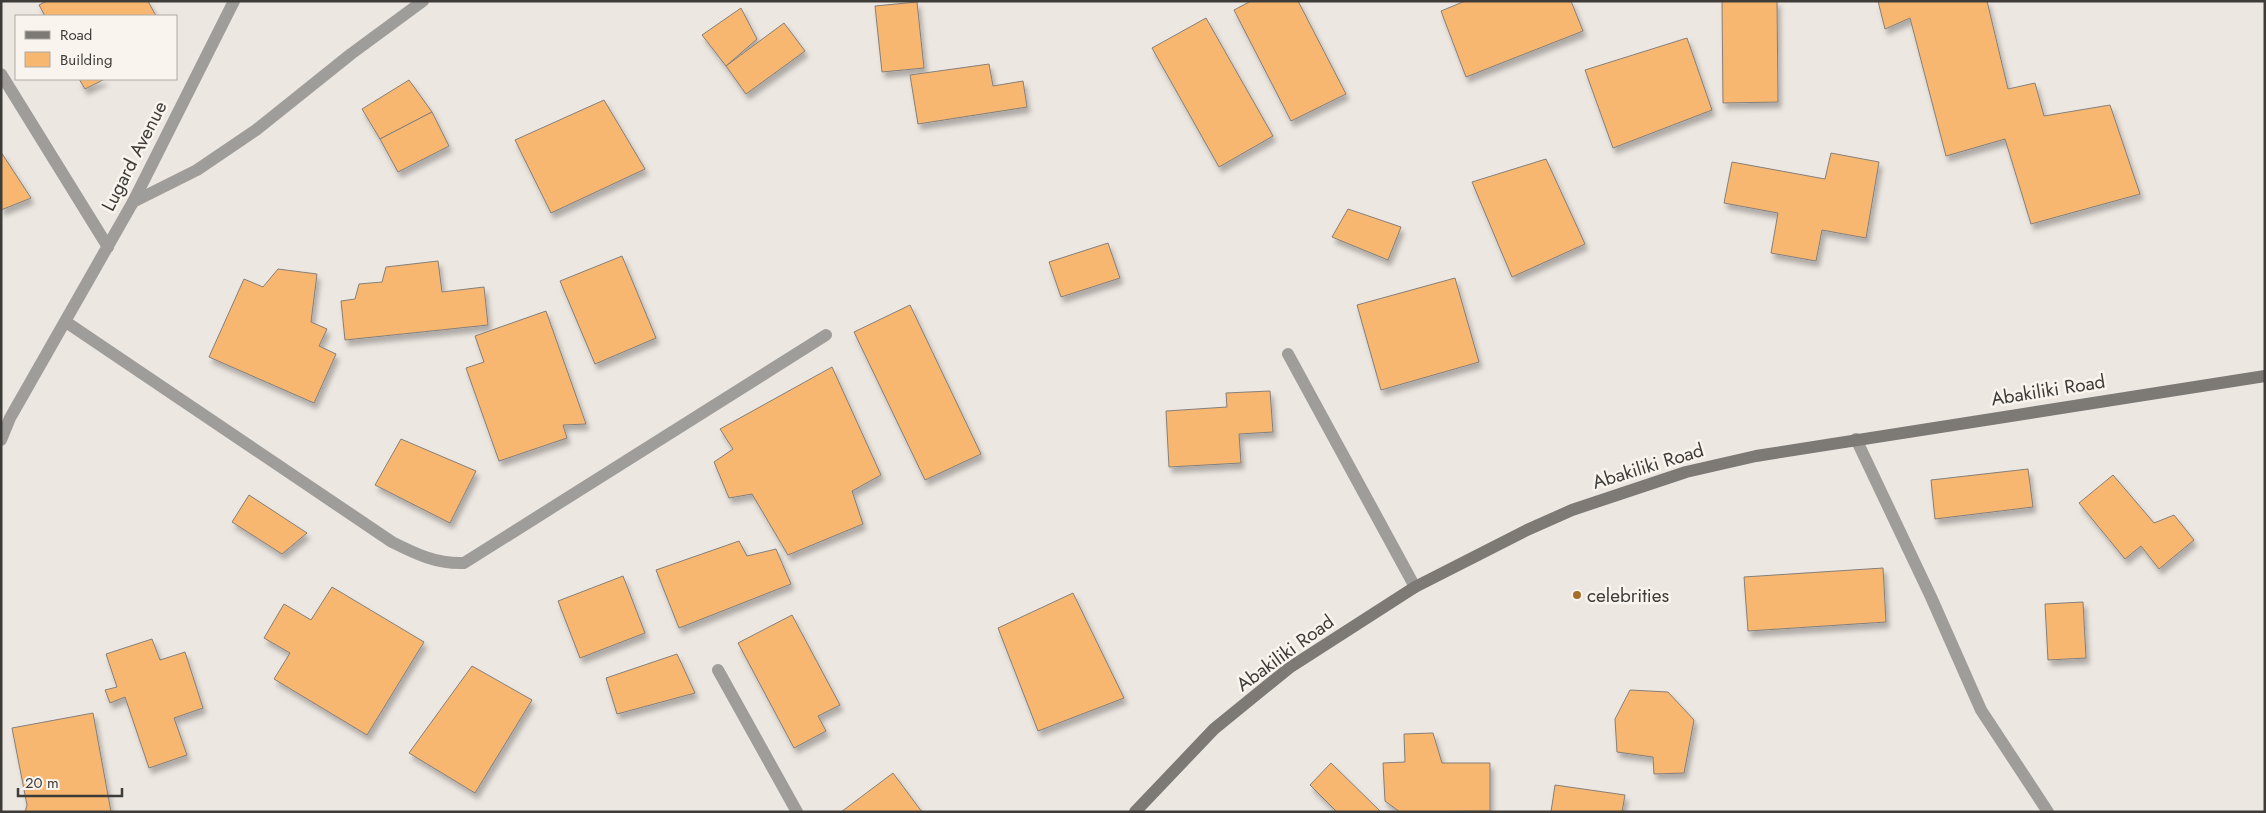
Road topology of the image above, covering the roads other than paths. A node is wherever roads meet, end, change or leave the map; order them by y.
1 (234, 1) edge
2 (423, 1) edge
3 (1, 74) edge
4 (133, 202) junction
5 (108, 246) junction
6 (66, 322) junction
7 (826, 335) dead end
8 (1288, 354) dead end
9 (2265, 376) edge
10 (1856, 439) junction
11 (1, 440) edge
12 (1415, 587) junction
13 (718, 670) dead end
14 (797, 812) edge
15 (1135, 812) edge
16 (2048, 812) edge

1 - 4 street, Lugard Avenue
2 - 4 street
3 - 5 street
4 - 5 street, Lugard Avenue
5 - 6 street, Lugard Avenue
6 - 7 street
6 - 11 street, Lugard Avenue
8 - 12 street
9 - 10 main road, Abakiliki Road
10 - 12 main road, Abakiliki Road
10 - 16 street
12 - 15 main road, Abakiliki Road
13 - 14 street

